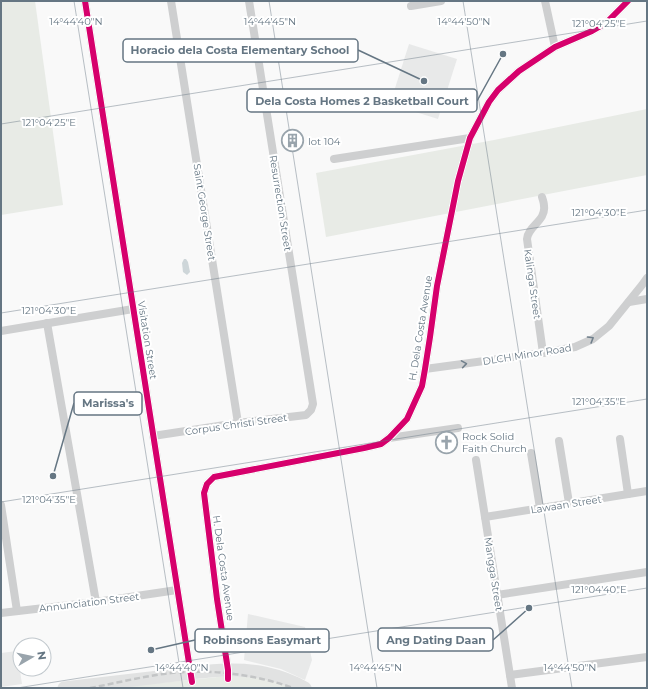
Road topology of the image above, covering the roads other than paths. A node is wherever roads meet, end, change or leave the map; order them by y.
1 (85, 1) edge
2 (172, 1) edge
3 (249, 1) edge
4 (441, 1) edge
5 (545, 1) edge
6 (628, 1) edge
7 (411, 6) dead end
8 (555, 47) junction
9 (470, 138) junction
10 (334, 159) dead end
11 (542, 197) dead end
12 (647, 278) edge
13 (642, 285) junction
14 (647, 293) edge
15 (647, 299) edge
16 (629, 302) junction
17 (133, 309) junction
18 (48, 323) junction
19 (1, 331) edge
20 (542, 353) junction
21 (425, 369) junction
22 (313, 404) joint
23 (238, 423) junction
24 (458, 428) dead end
25 (153, 436) junction
26 (389, 438) junction
27 (620, 439) dead end
28 (559, 441) dead end
29 (531, 453) dead end
30 (476, 460) dead end
31 (647, 492) edge
32 (628, 494) junction
33 (569, 503) junction
34 (1, 505) edge
35 (540, 508) junction
36 (485, 517) junction
37 (647, 572) edge
38 (177, 590) junction
39 (497, 595) junction
40 (96, 602) junction
41 (17, 611) junction
42 (1, 613) edge
43 (647, 657) edge
44 (228, 675) junction
45 (510, 675) junction
46 (191, 678) junction
47 (64, 688) edge
48 (142, 688) edge
49 (286, 688) edge
50 (305, 688) edge
51 (512, 688) edge

1 - 17 street, Visitation Street
2 - 23 street, Saint George Street
3 - 22 street, Resurrection Street
4 - 7 street
5 - 8 street
6 - 8 street, H. Dela Costa Avenue
8 - 9 street, H. Dela Costa Avenue
9 - 10 street
9 - 21 street, H. Dela Costa Avenue
11 - 20 street, Kalinga Street
12 - 13 street, DLCH Minor Road
13 - 14 street
13 - 16 street, DLCH Minor Road
15 - 16 street
20 -> 16 street, DLCH Minor Road
17 - 18 street
17 - 25 street, Visitation Street
18 - 19 street
18 - 40 street
21 -> 20 street, DLCH Minor Road
21 - 26 street, H. Dela Costa Avenue
22 - 23 street, Corpus Christi Street
23 - 25 street, Corpus Christi Street
24 - 26 street
25 - 38 street, Visitation Street
26 - 44 street, H. Dela Costa Avenue
27 - 32 street
28 - 33 street
29 - 35 street
30 - 36 street, Mangga Street
31 - 32 street, Lawaan Street
32 - 33 street, Lawaan Street
33 - 35 street, Lawaan Street
34 - 41 street
35 - 36 street, Lawaan Street
36 - 39 street, Mangga Street
37 - 39 street
38 - 40 street, Annunciation Street
38 - 46 street, Visitation Street
39 - 45 street, Mangga Street
40 - 41 street, Annunciation Street
41 - 42 street, Annunciation Street
43 - 45 street
44 - 46 main road
44 - 49 main road
44 - 50 main road
45 - 51 street, Mangga Street
46 - 47 main road
46 - 48 main road

